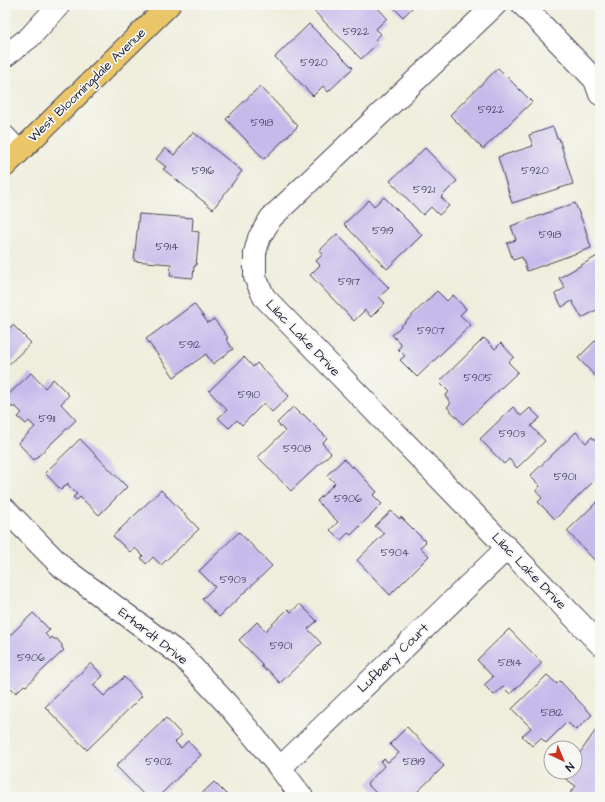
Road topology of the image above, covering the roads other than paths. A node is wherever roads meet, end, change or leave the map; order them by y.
1 (59, 5) edge
2 (169, 5) edge
3 (495, 5) edge
4 (523, 5) edge
5 (5, 56) edge
6 (600, 94) edge
7 (10, 152) edge
8 (5, 509) edge
9 (506, 548) junction
10 (600, 644) edge
11 (280, 768) junction
12 (302, 797) edge

1 - 5 street
2 - 7 main road, West Bloomingdale Avenue
3 - 9 street, Lilac Lake Drive
4 - 6 street
8 - 11 street, Erhardt Drive
9 - 10 street, Lilac Lake Drive
9 - 11 street, Lufbery Court
11 - 12 street, Erhardt Drive

